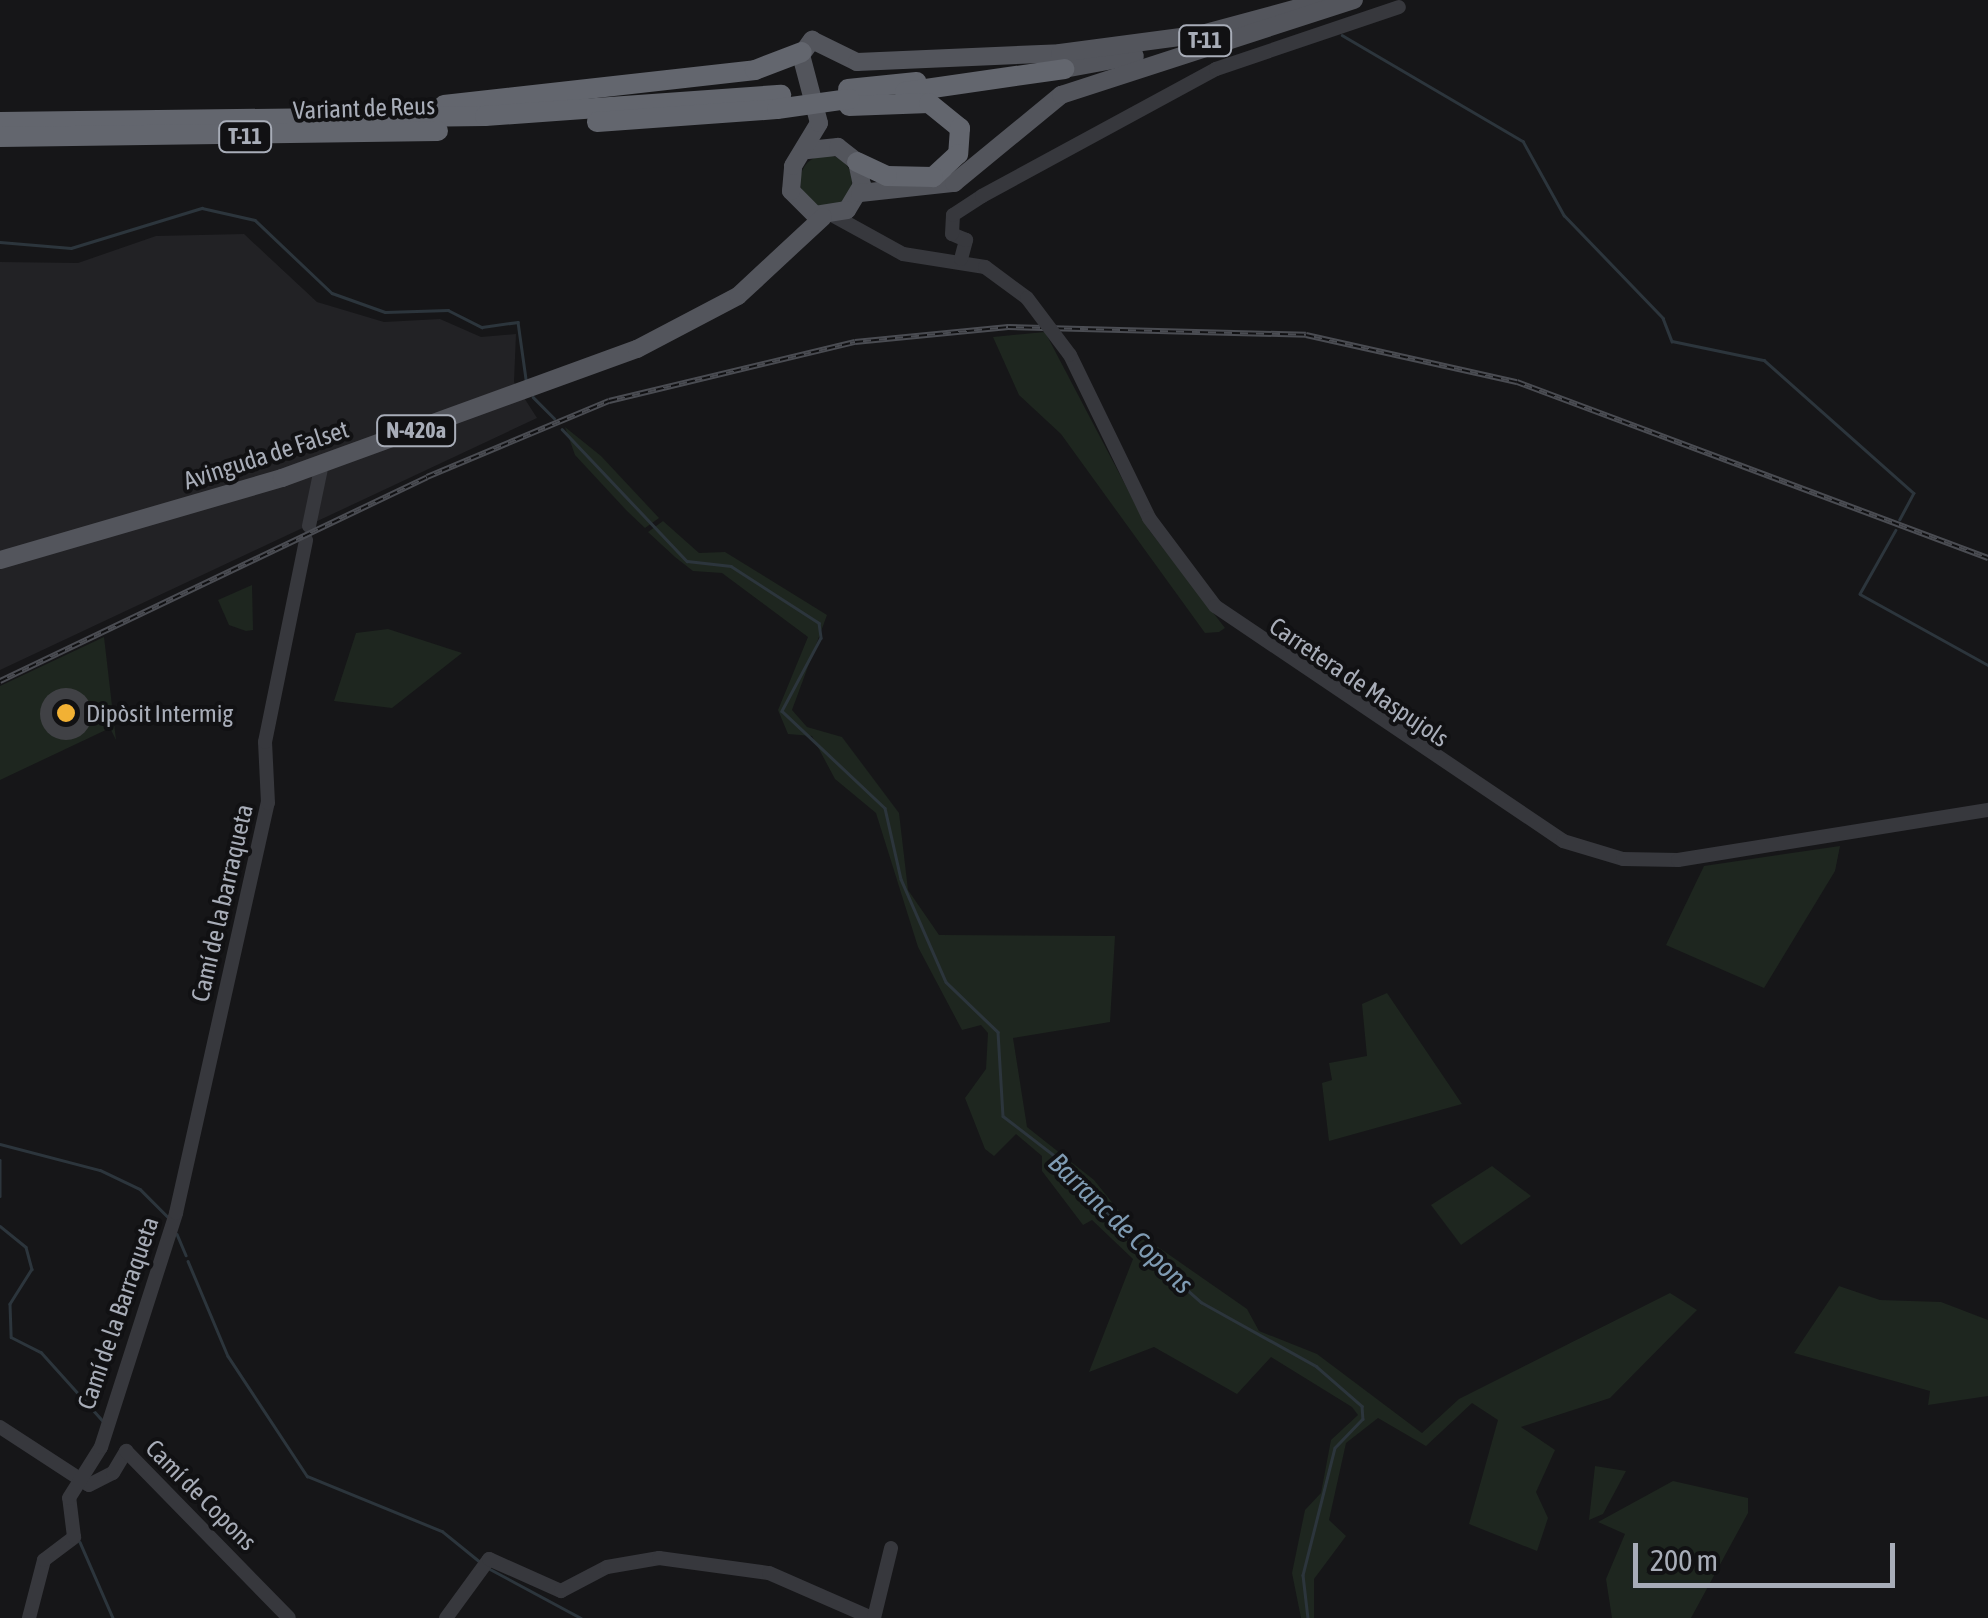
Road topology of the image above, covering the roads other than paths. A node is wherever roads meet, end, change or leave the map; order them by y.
1 (1328, 0) edge
2 (1343, 0) edge
3 (1354, 0) edge
4 (1391, 0) edge
5 (831, 51) junction
6 (810, 62) junction
7 (1064, 69) joint
8 (849, 98) junction
9 (779, 102) junction
10 (328, 119) junction
11 (0, 122) edge
12 (488, 122) junction
13 (0, 137) edge
14 (838, 147) junction
15 (808, 150) junction
16 (857, 162) junction
17 (858, 196) junction
18 (801, 207) junction
19 (828, 216) junction
20 (799, 236) junction
21 (878, 242) junction
22 (961, 259) junction
23 (322, 464) junction
24 (0, 560) edge
25 (1988, 810) edge
26 (186, 1158) joint
27 (0, 1427) edge
28 (80, 1476) junction
29 (892, 1548) dead end
30 (29, 1618) edge
31 (289, 1618) edge
32 (446, 1618) edge
33 (873, 1618) edge

1 - 5 main road
2 - 7 main road, T-11
3 - 17 main road
4 - 22 street
5 - 6 main road
5 - 6 main road
6 - 10 highway
6 - 14 main road
6 - 15 main road
7 - 8 highway, T-11
8 - 9 highway, T-11
8 - 16 highway
9 - 12 highway, T-11
9 - 12 highway, T-11
10 - 11 highway, Variant de Reus / T-11
10 - 12 highway, Variant de Reus / T-11
12 - 13 highway, Variant de Reus / T-11
14 - 15 main road
14 - 16 main road
15 - 18 main road
16 - 17 main road
17 - 19 main road
17 - 21 street
18 - 19 main road
18 - 20 main road
19 - 20 main road, Avinguda de Falset / N-420a
19 - 21 street, Carretera de Maspujols
20 - 23 main road, Avinguda de Falset / N-420a
21 - 22 street, Carretera de Maspujols
22 - 25 street, Carretera de Maspujols, bridge
23 - 24 main road, Avinguda de Falset / N-420a
23 - 26 street, Camí de la barraqueta
26 - 28 street, Camí de la Barraqueta
27 - 28 street
28 - 30 street, Camí de la Barraqueta
28 - 31 street, Camí de Copons
29 - 33 street
32 - 33 street

